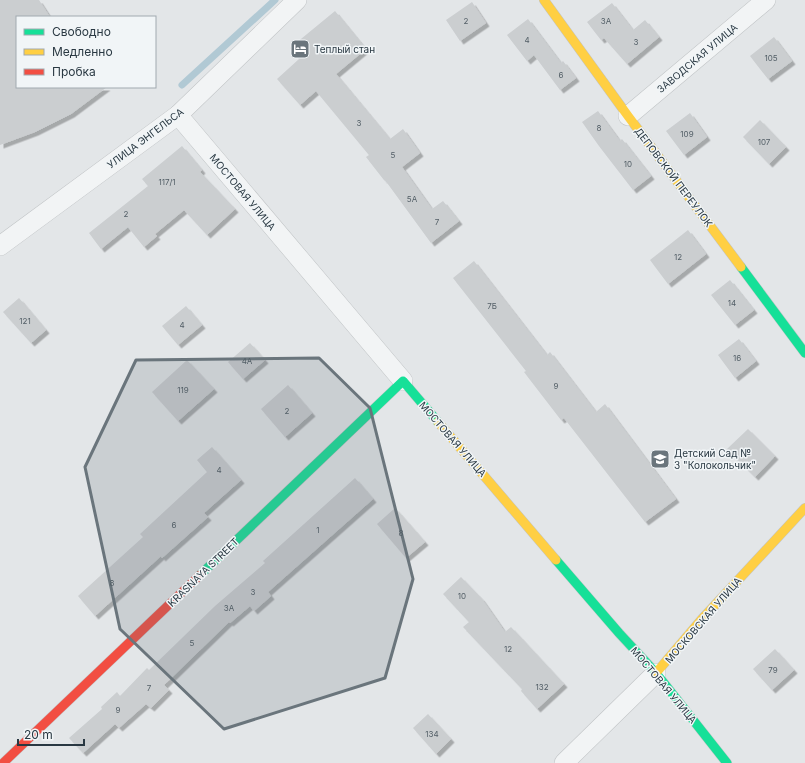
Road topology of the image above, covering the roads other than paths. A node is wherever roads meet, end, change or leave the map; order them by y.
1 (297, 0) edge
2 (544, 0) edge
3 (766, 0) edge
4 (178, 115) junction
5 (628, 116) junction
6 (0, 246) edge
7 (805, 353) edge
8 (403, 381) junction
9 (805, 508) edge
10 (656, 673) junction
11 (3, 763) edge
12 (564, 763) edge
13 (727, 763) edge

1 - 4 street, УЛИЦА ЭНГЕЛЬСА
2 - 5 street, ДЕПОВСКОЙ ПЕРЕУЛОК
3 - 5 street, ЗАВОДСКАЯ УЛИЦА
4 - 6 street, УЛИЦА ЭНГЕЛЬСА
4 - 8 street, МОСТОВАЯ УЛИЦА
5 - 7 street, ДЕПОВСКОЙ ПЕРЕУЛОК
8 - 10 street, МОСТОВАЯ УЛИЦА
8 - 11 street, KRASNAYA STREET
9 - 10 street, МОСКОВСКАЯ УЛИЦА
10 - 12 street, МОСКОВСКАЯ УЛИЦА
10 - 13 street, МОСТОВАЯ УЛИЦА

